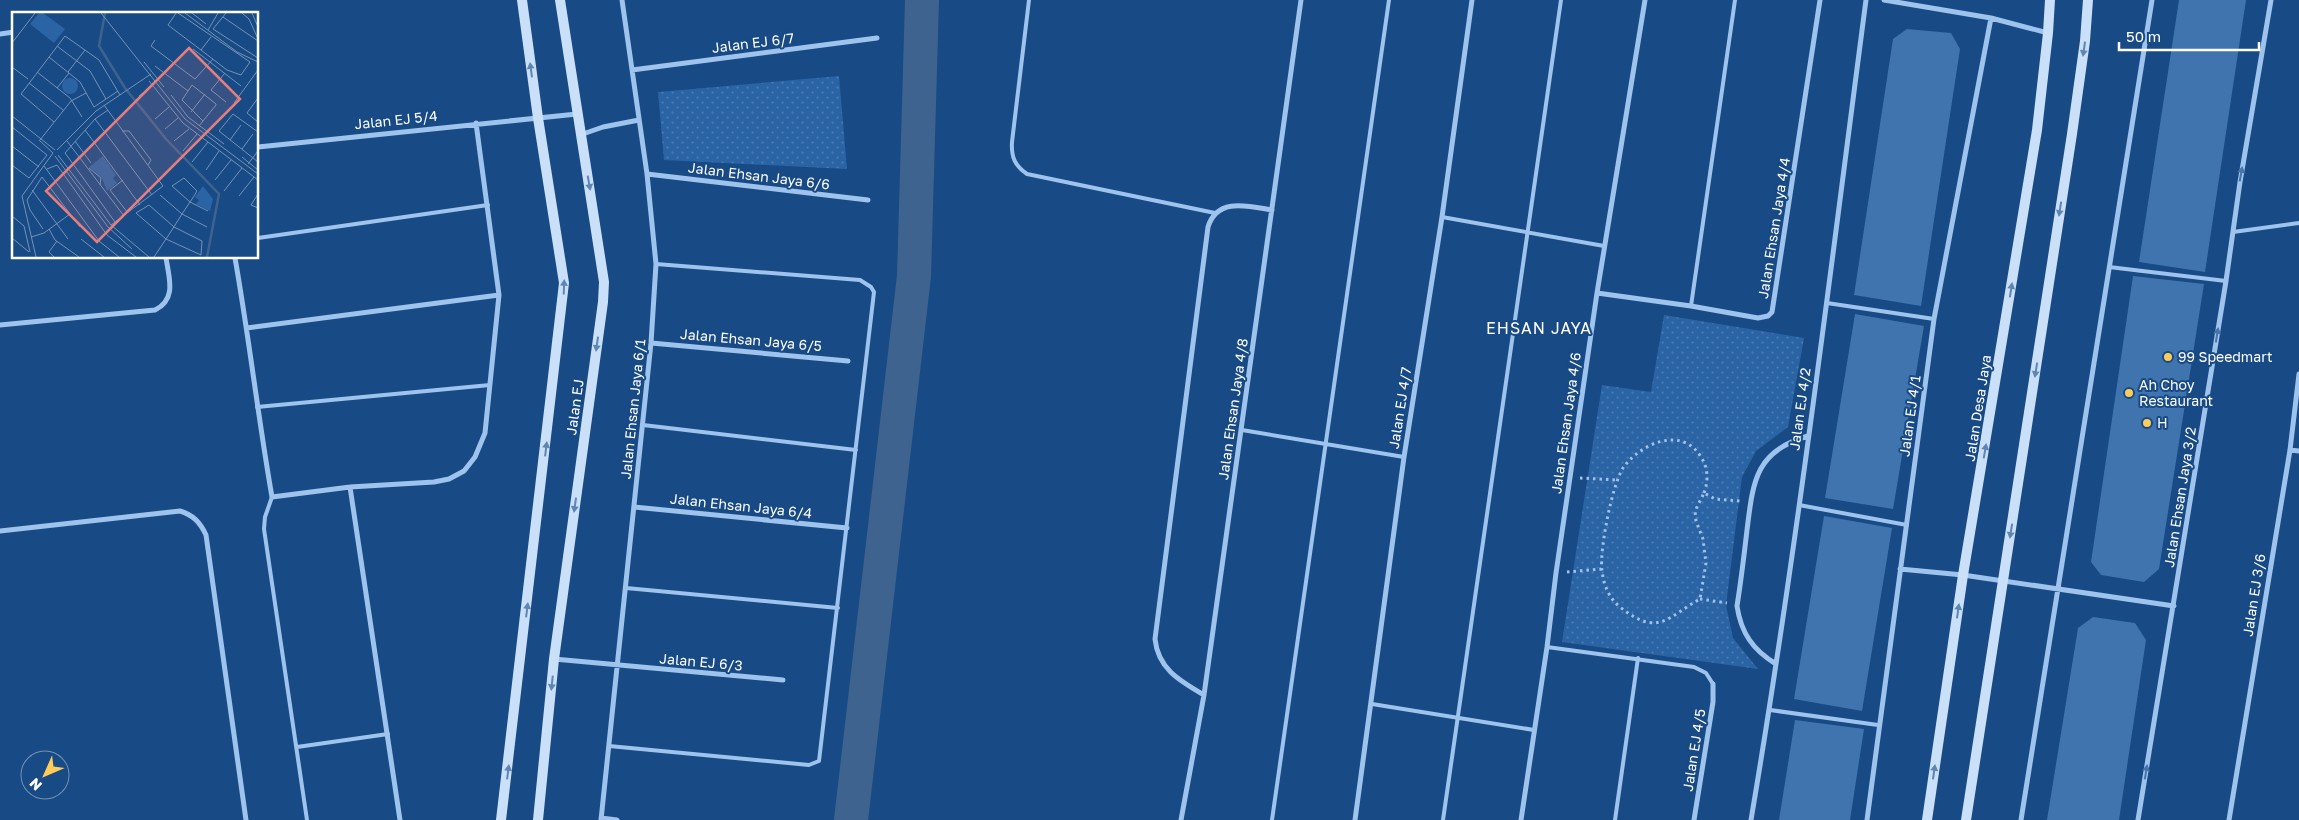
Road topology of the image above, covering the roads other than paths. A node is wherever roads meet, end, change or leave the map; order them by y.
1 (522, 0) edge
2 (560, 0) edge
3 (622, 0) edge
4 (1029, 0) edge
5 (1301, 0) edge
6 (1389, 0) edge
7 (1472, 0) edge
8 (1561, 0) edge
9 (1645, 0) edge
10 (1735, 0) edge
11 (1820, 0) edge
12 (1866, 0) edge
13 (1884, 0) edge
14 (2050, 0) edge
15 (2088, 0) edge
16 (2152, 0) edge
17 (2271, 0) edge
18 (1991, 18) junction
19 (2048, 33) junction
20 (877, 38) dead end
21 (632, 70) junction
22 (577, 114) junction
23 (538, 118) junction
24 (639, 120) junction
25 (476, 123) junction
26 (580, 135) junction
27 (259, 146) edge
28 (647, 174) junction
29 (868, 200) dead end
30 (488, 205) junction
31 (1272, 210) junction
32 (1215, 213) junction
33 (1442, 217) junction
34 (2299, 224) edge
35 (1528, 231) junction
36 (2233, 232) junction
37 (259, 238) edge
38 (1604, 246) junction
39 (166, 259) edge
40 (236, 259) edge
41 (656, 264) junction
42 (2109, 267) junction
43 (2226, 281) junction
44 (1597, 293) junction
45 (499, 295) junction
46 (1826, 303) junction
47 (1691, 306) junction
48 (1934, 320) junction
49 (0, 324) edge
50 (247, 328) junction
51 (651, 343) junction
52 (848, 361) dead end
53 (2299, 374) edge
54 (490, 385) junction
55 (257, 407) junction
56 (642, 425) junction
57 (1242, 430) junction
58 (1808, 436) junction
59 (1325, 444) junction
60 (856, 450) junction
61 (2290, 450) junction
62 (2299, 452) edge
63 (1404, 457) junction
64 (350, 487) junction
65 (272, 497) junction
66 (1799, 505) junction
67 (634, 507) junction
68 (1907, 525) junction
69 (847, 528) junction
70 (0, 531) edge
71 (1900, 569) junction
72 (1963, 575) junction
73 (2003, 581) junction
74 (626, 588) junction
75 (2058, 589) junction
76 (2174, 606) junction
77 (838, 608) junction
78 (1548, 647) junction
79 (1638, 658) junction
80 (554, 659) junction
81 (1776, 664) junction
82 (617, 665) junction
83 (784, 680) dead end
84 (1713, 684) joint
85 (1204, 695) junction
86 (1372, 704) junction
87 (1770, 710) junction
88 (1456, 718) junction
89 (1878, 725) junction
90 (1534, 730) junction
91 (388, 734) junction
92 (609, 746) junction
93 (297, 748) junction
94 (601, 819) edge
95 (246, 820) edge
96 (307, 820) edge
97 (400, 820) edge
98 (502, 820) edge
99 (538, 820) edge
100 (617, 820) edge
101 (1181, 820) edge
102 (1272, 820) edge
103 (1355, 820) edge
104 (1443, 820) edge
105 (1521, 820) edge
106 (1614, 820) edge
107 (1694, 820) edge
108 (1751, 820) edge
109 (1867, 820) edge
110 (1927, 820) edge
111 (1966, 820) edge
112 (2021, 820) edge
113 (2138, 820) edge
114 (2229, 820) edge

23 -> 1 main road, Jalan EJ
2 - 22 main road, Jalan EJ
3 - 21 street, Jalan Ehsan Jaya 6/1
4 - 32 lane
5 - 31 street, Jalan Ehsan Jaya 4/8
6 - 59 lane
7 - 33 street, Jalan EJ 4/7
8 - 35 lane
9 - 38 street, Jalan Ehsan Jaya 4/6
10 - 47 lane
11 - 47 street, Jalan Ehsan Jaya 4/4
12 - 46 street, Jalan EJ 4/2
13 - 18 street
14 - 19 main road, Jalan Desa Jaya
15 -> 73 main road
16 - 42 street
36 -> 17 street, Jalan Ehsan Jaya 3/2
18 - 19 street
18 - 48 street, Jalan EJ 4/1
72 -> 19 main road, Jalan Desa Jaya
20 - 21 street, Jalan EJ 6/7
21 - 24 street, Jalan Ehsan Jaya 6/1
22 - 23 street, Jalan EJ 5/4
22 - 26 main road, Jalan EJ
23 - 25 street, Jalan EJ 5/4
98 -> 23 main road, Jalan EJ
24 - 26 street
24 - 28 street, Jalan Ehsan Jaya 6/1
25 - 27 street, Jalan EJ 5/4
25 - 30 street
26 -> 80 main road, Jalan EJ
28 - 29 street, Jalan Ehsan Jaya 6/6
28 - 41 street, Jalan Ehsan Jaya 6/1
30 - 37 lane
30 - 45 street
31 - 32 street
31 - 57 street, Jalan Ehsan Jaya 4/8
32 - 85 street
33 - 35 lane
33 - 63 street, Jalan EJ 4/7
34 - 36 lane
35 - 38 lane
35 - 88 lane
36 - 43 street, Jalan Ehsan Jaya 3/2
38 - 44 street, Jalan Ehsan Jaya 4/6
39 - 49 street
40 - 50 street
41 - 51 street, Jalan Ehsan Jaya 6/1
41 - 60 lane
42 - 43 lane
42 - 75 street
76 -> 43 street, Jalan Ehsan Jaya 3/2
44 - 47 street, Jalan Ehsan Jaya 4/4
44 - 78 street, Jalan Ehsan Jaya 4/6
45 - 50 street
45 - 54 street
46 - 48 lane
46 - 58 street, Jalan EJ 4/2
48 - 68 street, Jalan EJ 4/1
50 - 55 street
51 - 52 street, Jalan Ehsan Jaya 6/5
51 - 56 street, Jalan Ehsan Jaya 6/1
53 - 61 street, Jalan EJ 3/6
54 - 55 lane
54 - 64 street
55 - 65 street
56 - 60 lane
56 - 67 street, Jalan Ehsan Jaya 6/1
57 - 59 lane
57 - 85 street, Jalan Ehsan Jaya 4/8
58 - 66 street, Jalan EJ 4/2
58 - 81 street
59 - 63 lane
59 - 102 lane
60 - 69 lane
61 - 62 street
61 - 114 street, Jalan EJ 3/6
63 - 86 street, Jalan EJ 4/7
64 - 65 street
64 - 91 street
65 - 93 lane
66 - 68 lane
66 - 81 street, Jalan EJ 4/2
67 - 69 street, Jalan Ehsan Jaya 6/4
67 - 74 street, Jalan Ehsan Jaya 6/1
68 - 71 street, Jalan EJ 4/1
69 - 77 lane
70 - 95 street
71 - 72 street
71 - 89 street, Jalan EJ 4/1
72 - 73 street
110 -> 72 main road, Jalan Desa Jaya
73 - 75 street
73 - 111 main road
74 - 77 lane
74 - 82 street, Jalan Ehsan Jaya 6/1
75 - 76 street
75 - 112 street
113 -> 76 street, Jalan Ehsan Jaya 3/2
77 - 92 lane
78 - 79 lane
78 - 90 street, Jalan Ehsan Jaya 4/6
79 - 84 lane
79 - 106 lane
80 - 82 street, Jalan EJ 6/3
80 -> 99 main road, Jalan EJ
81 - 87 street, Jalan EJ 4/2
82 - 83 street, Jalan EJ 6/3
82 - 92 street, Jalan Ehsan Jaya 6/1
84 - 107 street, Jalan EJ 4/5
85 - 101 street, Jalan Ehsan Jaya 4/8
86 - 88 lane
86 - 103 street, Jalan EJ 4/7
87 - 89 lane
87 - 108 street, Jalan EJ 4/2
88 - 90 lane
88 - 104 lane
89 - 109 street, Jalan EJ 4/1
90 - 105 street, Jalan Ehsan Jaya 4/6
91 - 93 lane
91 - 97 street
92 - 94 street, Jalan Ehsan Jaya 6/1
93 - 96 lane
94 - 100 street

